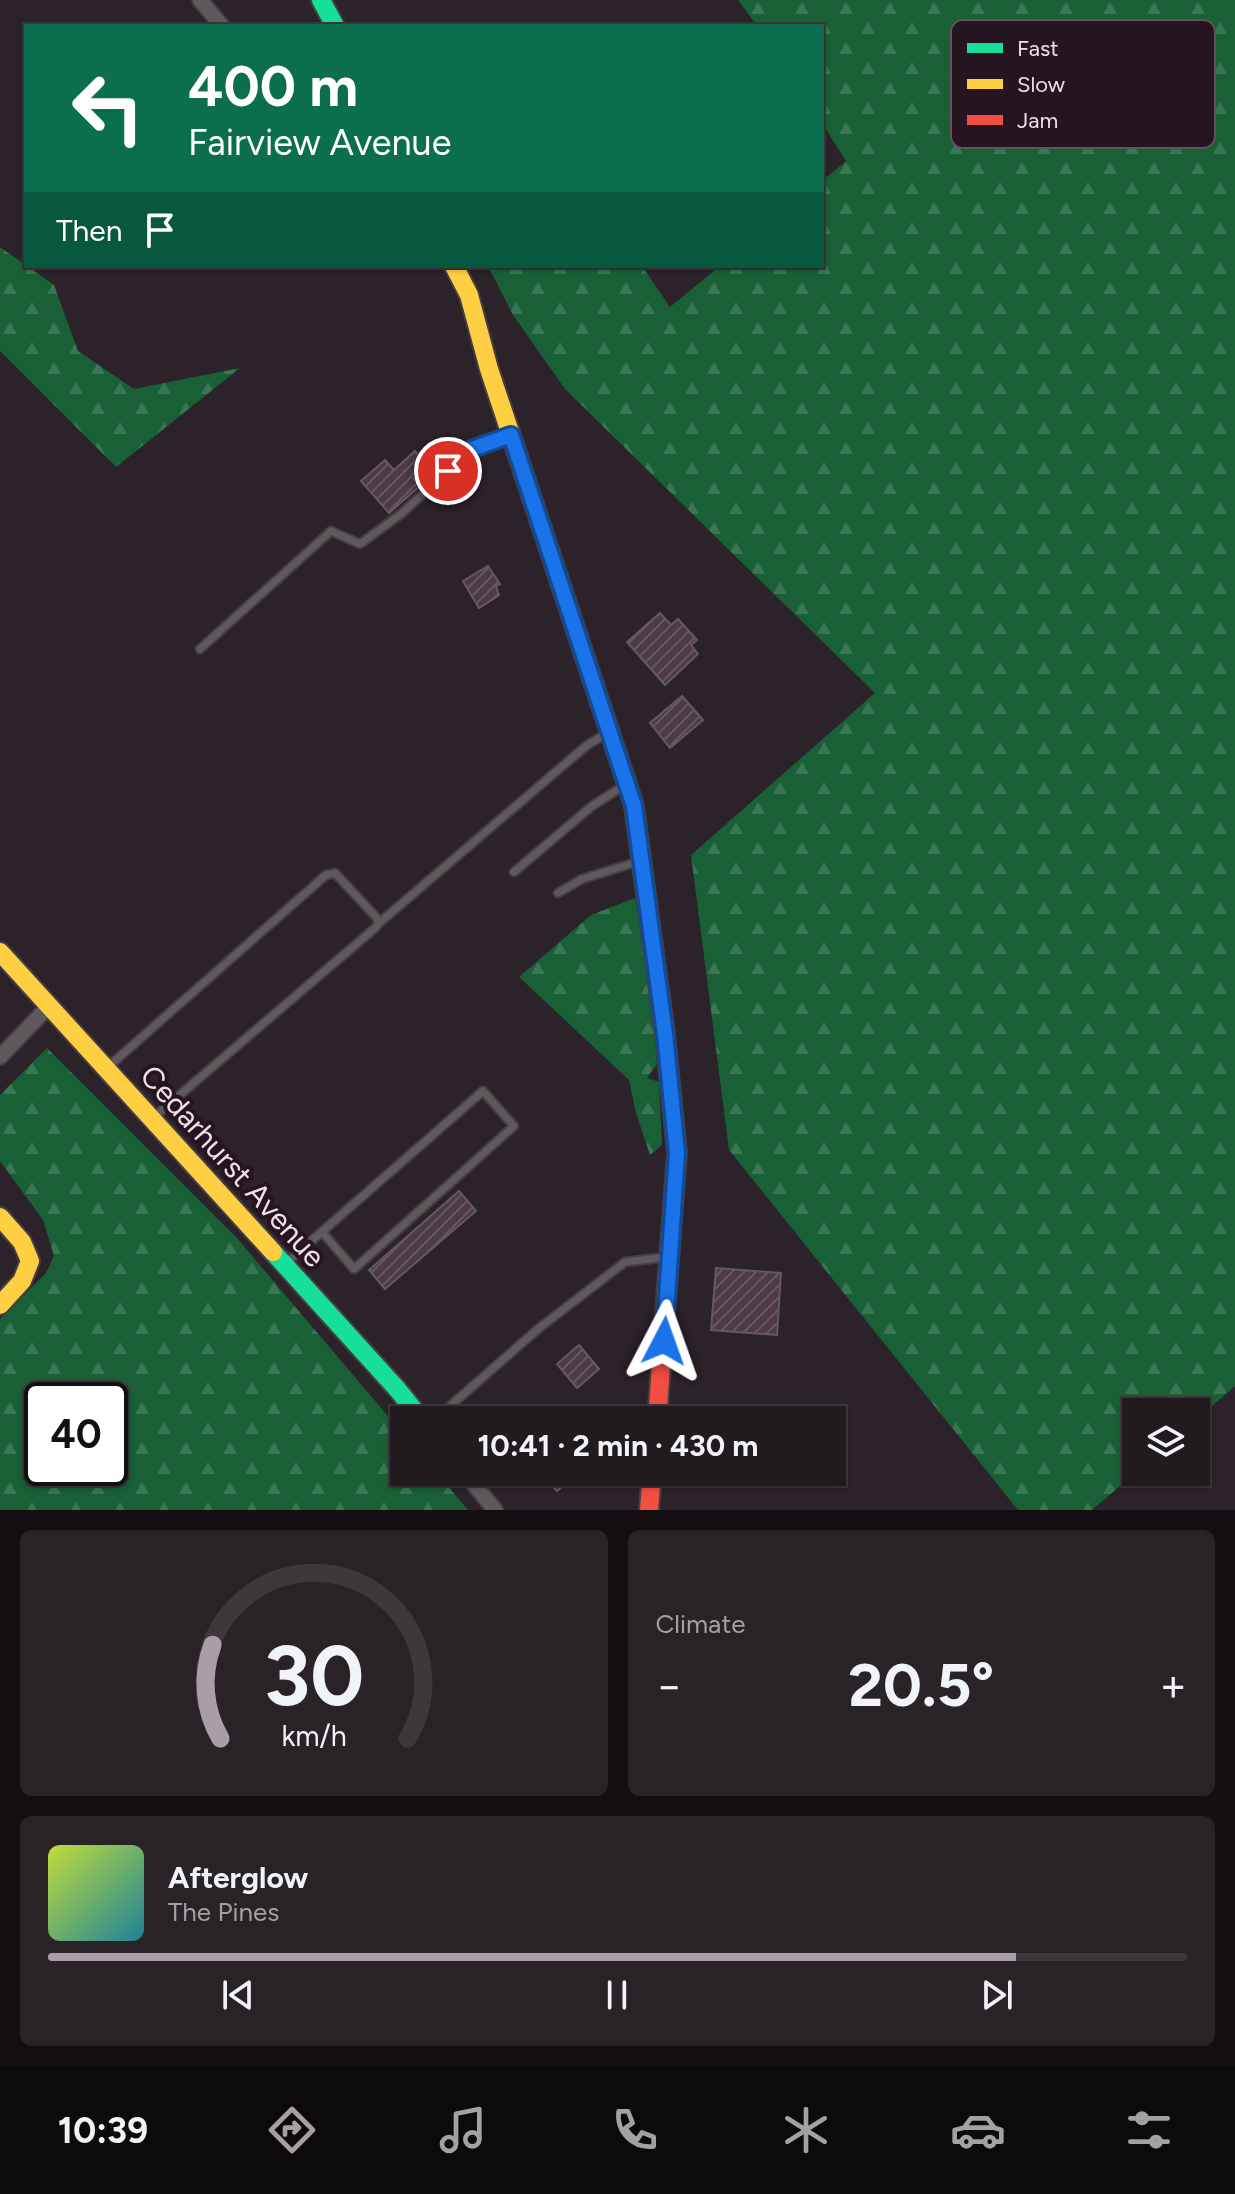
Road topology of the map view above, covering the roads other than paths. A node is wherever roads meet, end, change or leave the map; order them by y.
1 (200, 0) edge
2 (321, 0) edge
3 (220, 24) edge
4 (334, 24) edge
5 (455, 268) edge
6 (511, 435) junction
7 (200, 649) dead end
8 (610, 731) junction
9 (627, 784) junction
10 (642, 861) junction
11 (514, 872) dead end
12 (558, 893) dead end
13 (379, 923) junction
14 (0, 952) edge
15 (49, 1006) junction
16 (0, 1057) edge
17 (106, 1069) junction
18 (152, 1119) junction
19 (0, 1217) edge
20 (322, 1232) junction
21 (670, 1256) junction
22 (284, 1264) junction
23 (0, 1305) edge
24 (410, 1406) edge
25 (450, 1406) edge
26 (658, 1406) edge
27 (475, 1486) edge
28 (651, 1486) edge
29 (495, 1510) edge
30 (649, 1510) edge

1 - 3 street
2 - 4 street
5 - 6 street
6 - 7 lane
6 - 8 street
8 - 9 street
8 - 13 lane
9 - 10 street
9 - 11 lane
10 - 12 lane
10 - 21 street
13 - 17 lane
13 - 18 lane
14 - 15 street, Cedarhurst Avenue
15 - 16 street
15 - 17 street, Cedarhurst Avenue
17 - 18 street, Cedarhurst Avenue
18 - 22 street, Cedarhurst Avenue
19 - 23 street
20 - 20 lane
20 - 22 lane
21 - 25 lane
21 - 26 street
22 - 24 street, Cedarhurst Avenue
27 - 29 street
28 - 30 street

